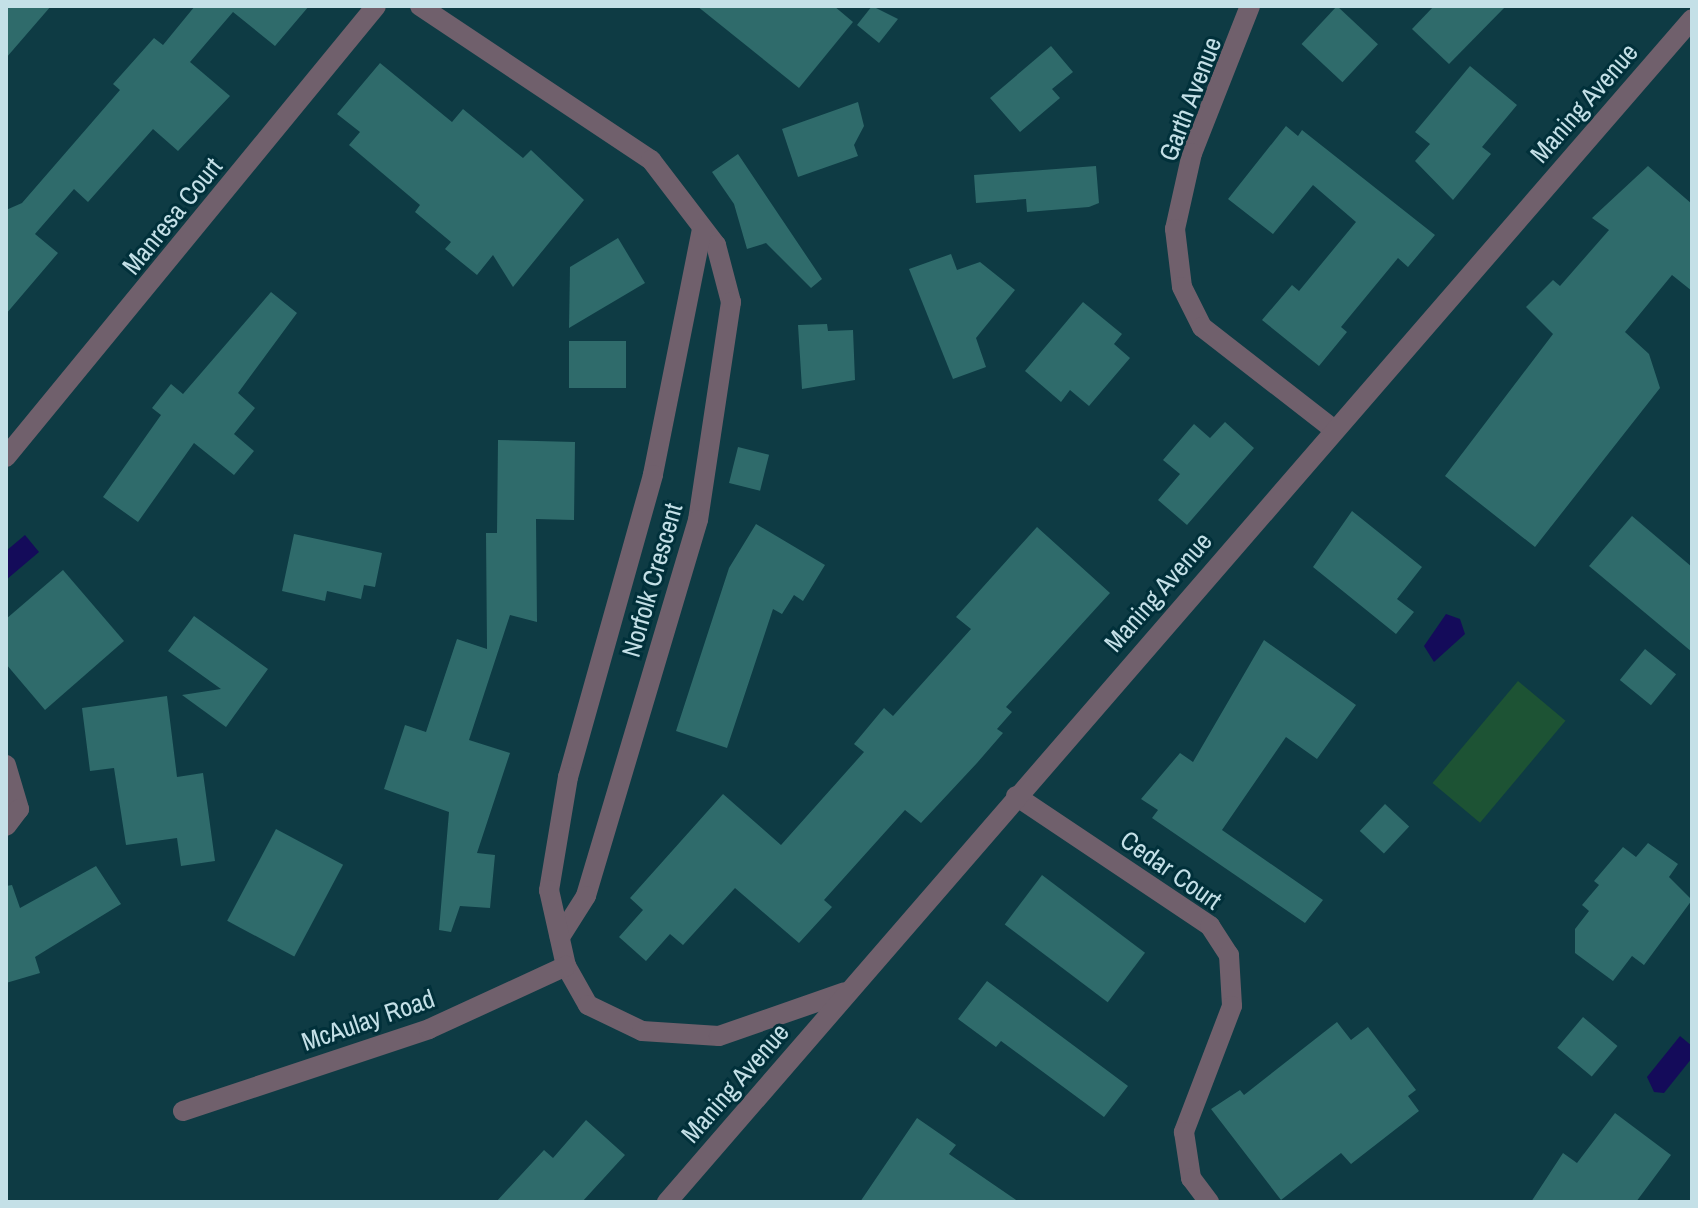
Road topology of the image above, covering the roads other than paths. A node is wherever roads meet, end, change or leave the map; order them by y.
1 (376, 6) edge
2 (420, 6) edge
3 (1250, 6) edge
4 (1692, 19) edge
5 (702, 229) junction
6 (1333, 429) junction
7 (6, 457) edge
8 (6, 765) edge
9 (1016, 796) junction
10 (6, 826) edge
11 (560, 937) junction
12 (566, 966) junction
13 (848, 991) junction
14 (183, 1111) dead end
15 (667, 1202) edge
16 (1209, 1202) edge

1 - 7 street, Manresa Court
2 - 5 street, Norfolk Crescent
3 - 6 street, Garth Avenue
4 - 6 street, Maning Avenue
5 - 11 street, Norfolk Crescent
5 - 11 street, Norfolk Crescent
6 - 9 street, Maning Avenue
8 - 10 street
9 - 13 street, Maning Avenue
9 - 16 street, Cedar Court
11 - 12 street, Norfolk Crescent
12 - 13 street, Norfolk Crescent
12 - 14 street, McAulay Road
13 - 15 street, Maning Avenue

